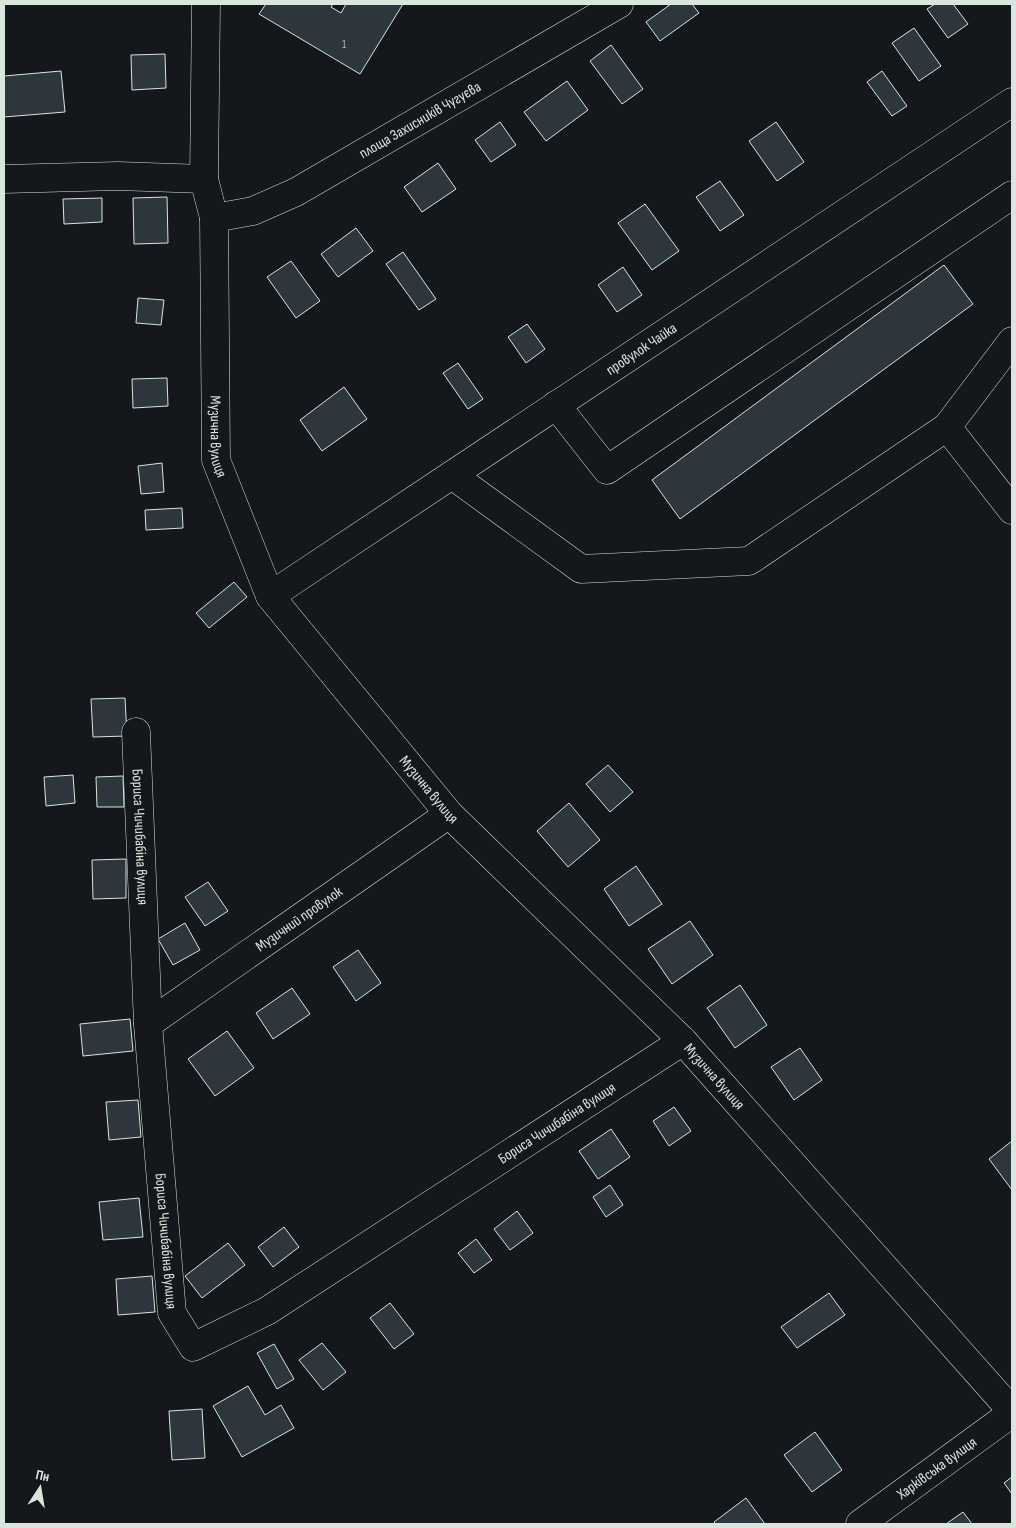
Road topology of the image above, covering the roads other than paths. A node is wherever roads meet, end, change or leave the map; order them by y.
1 (206, 4) edge
2 (618, 4) edge
3 (1012, 102) edge
4 (4, 179) edge
5 (204, 179) junction
6 (1012, 195) edge
7 (214, 218) junction
8 (1012, 341) edge
9 (556, 405) junction
10 (947, 427) junction
11 (452, 475) junction
12 (1012, 510) edge
13 (270, 596) junction
14 (136, 732) dead end
15 (449, 814) junction
16 (148, 1024) junction
17 (683, 1041) junction
18 (1012, 1412) edge
19 (860, 1524) edge

1 - 5 street, Музична вулиця
2 - 7 street, площа Захисників Чугуєва
3 - 9 street, провулок Чайка
4 - 5 street
5 - 7 street, Музична вулиця
6 - 9 street
7 - 13 street, Музична вулиця
8 - 10 street
9 - 11 street, провулок Чайка
10 - 11 street
10 - 12 street
11 - 13 street, провулок Чайка
13 - 15 street, Музична вулиця
14 - 16 street, Бориса Чичибабіна вулиця
15 - 16 street, Музичний провулок
15 - 17 street, Музична вулиця
16 - 17 street, Бориса Чичибабіна вулиця
17 - 18 street, Музична вулиця
18 - 19 street, Харківська вулиця

